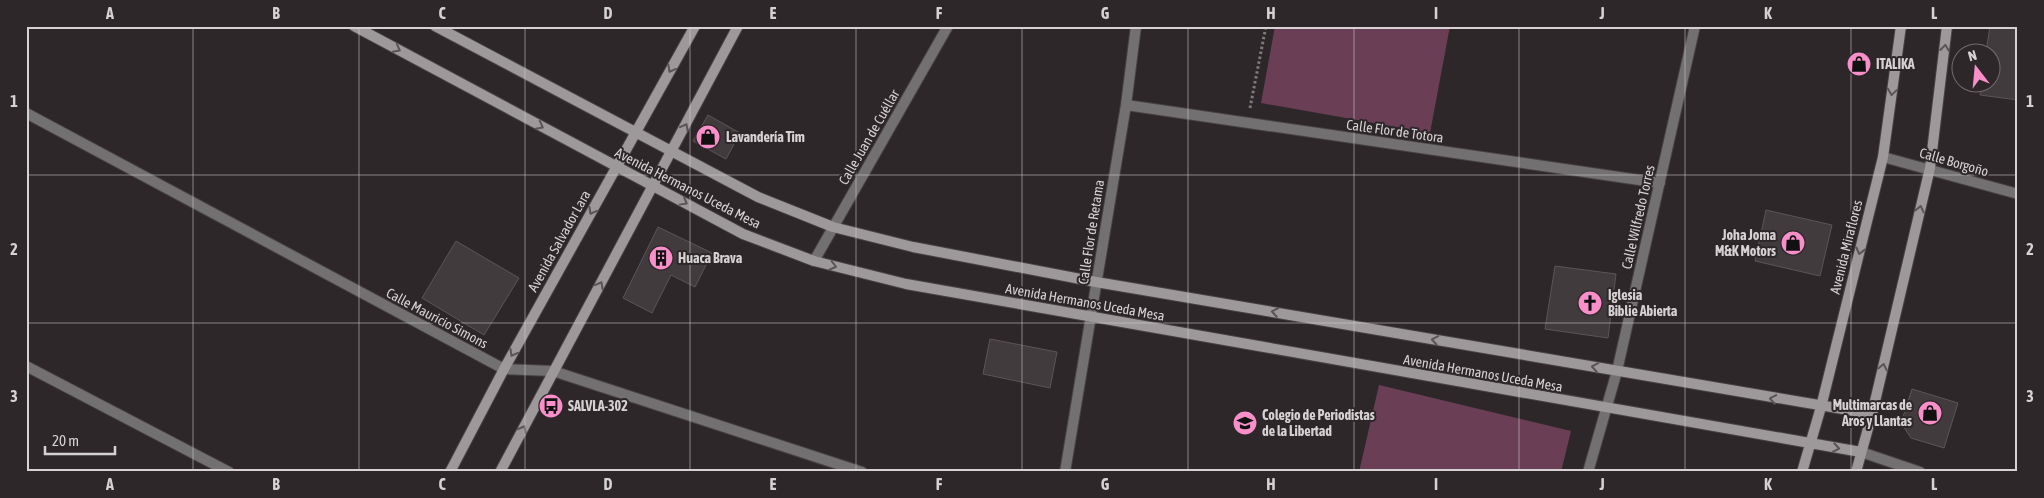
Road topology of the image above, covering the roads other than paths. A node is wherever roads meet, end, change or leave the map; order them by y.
1 (354, 26) edge
2 (435, 26) edge
3 (695, 26) edge
4 (738, 26) edge
5 (948, 26) edge
6 (1136, 26) edge
7 (1695, 26) edge
8 (1901, 26) edge
9 (1947, 26) edge
10 (373, 31) edge
11 (1126, 105) junction
12 (26, 113) edge
13 (636, 132) junction
14 (673, 151) junction
15 (1883, 157) junction
16 (616, 166) junction
17 (1930, 168) junction
18 (1660, 183) junction
19 (654, 186) junction
20 (2018, 194) edge
21 (833, 227) junction
22 (814, 261) junction
23 (1096, 282) junction
24 (1090, 318) junction
25 (26, 366) edge
26 (504, 369) junction
27 (553, 371) junction
28 (1617, 371) junction
29 (1821, 407) junction
30 (1606, 408) junction
31 (1872, 414) junction
32 (1810, 444) junction
33 (1861, 452) junction
34 (229, 472) edge
35 (450, 472) edge
36 (500, 472) edge
37 (862, 472) edge
38 (1065, 472) edge
39 (1588, 472) edge
40 (1802, 472) edge
41 (1856, 472) edge
42 (1920, 472) edge

1 - 10 street, Avenida Hermanos Uceda Mesa
2 - 13 street, Avenida Hermanos Uceda Mesa
3 -> 13 street, Avenida Salvador Lara
14 -> 4 street
5 - 21 street, Calle Juan de Cuéllar
6 - 11 street, Calle Flor de Retama
7 - 18 street, Calle Wilfredo Torres
8 -> 15 street, Avenida Miraflores
17 -> 9 street
10 -> 16 street, Avenida Hermanos Uceda Mesa
11 - 18 street, Calle Flor de Totora
11 - 23 street, Calle Flor de Retama
12 - 26 street, Calle Mauricio Simons
13 - 14 street, Avenida Hermanos Uceda Mesa
13 - 16 street, Avenida Salvador Lara
14 - 19 street
14 - 21 street, Avenida Hermanos Uceda Mesa
15 - 17 street, Calle Borgoño
15 -> 29 street, Avenida Miraflores
16 - 19 street, Avenida Hermanos Uceda Mesa
16 -> 26 street, Avenida Salvador Lara
17 - 20 street, Calle Borgoño
31 -> 17 street
18 - 28 street, Calle Wilfredo Torres
19 -> 22 street, Avenida Hermanos Uceda Mesa
27 -> 19 street
21 - 22 street, Calle Juan de Cuéllar
21 - 23 street, Avenida Hermanos Uceda Mesa
22 -> 24 street, Avenida Hermanos Uceda Mesa
23 - 24 street, Calle Flor de Retama
28 -> 23 street, Avenida Hermanos Uceda Mesa
24 - 30 street, Avenida Hermanos Uceda Mesa
24 - 38 street, Calle Flor de Retama
25 - 34 street
26 - 27 street, Calle Mauricio Simons
26 - 35 street, Avenida Salvador Lara
36 -> 27 street
27 - 37 street, Calle Mauricio Simons
29 -> 28 street, Avenida Hermanos Uceda Mesa
28 - 30 street, Calle Wilfredo Torres
29 - 31 street, Avenida Hermanos Uceda Mesa
29 - 32 street, Avenida Miraflores
30 - 32 street, Avenida Hermanos Uceda Mesa
30 - 39 street, Calle Wilfredo Torres
31 - 33 street
32 -> 33 street, Avenida Hermanos Uceda Mesa
32 - 40 street, Avenida Miraflores
33 - 41 street
33 - 42 street

